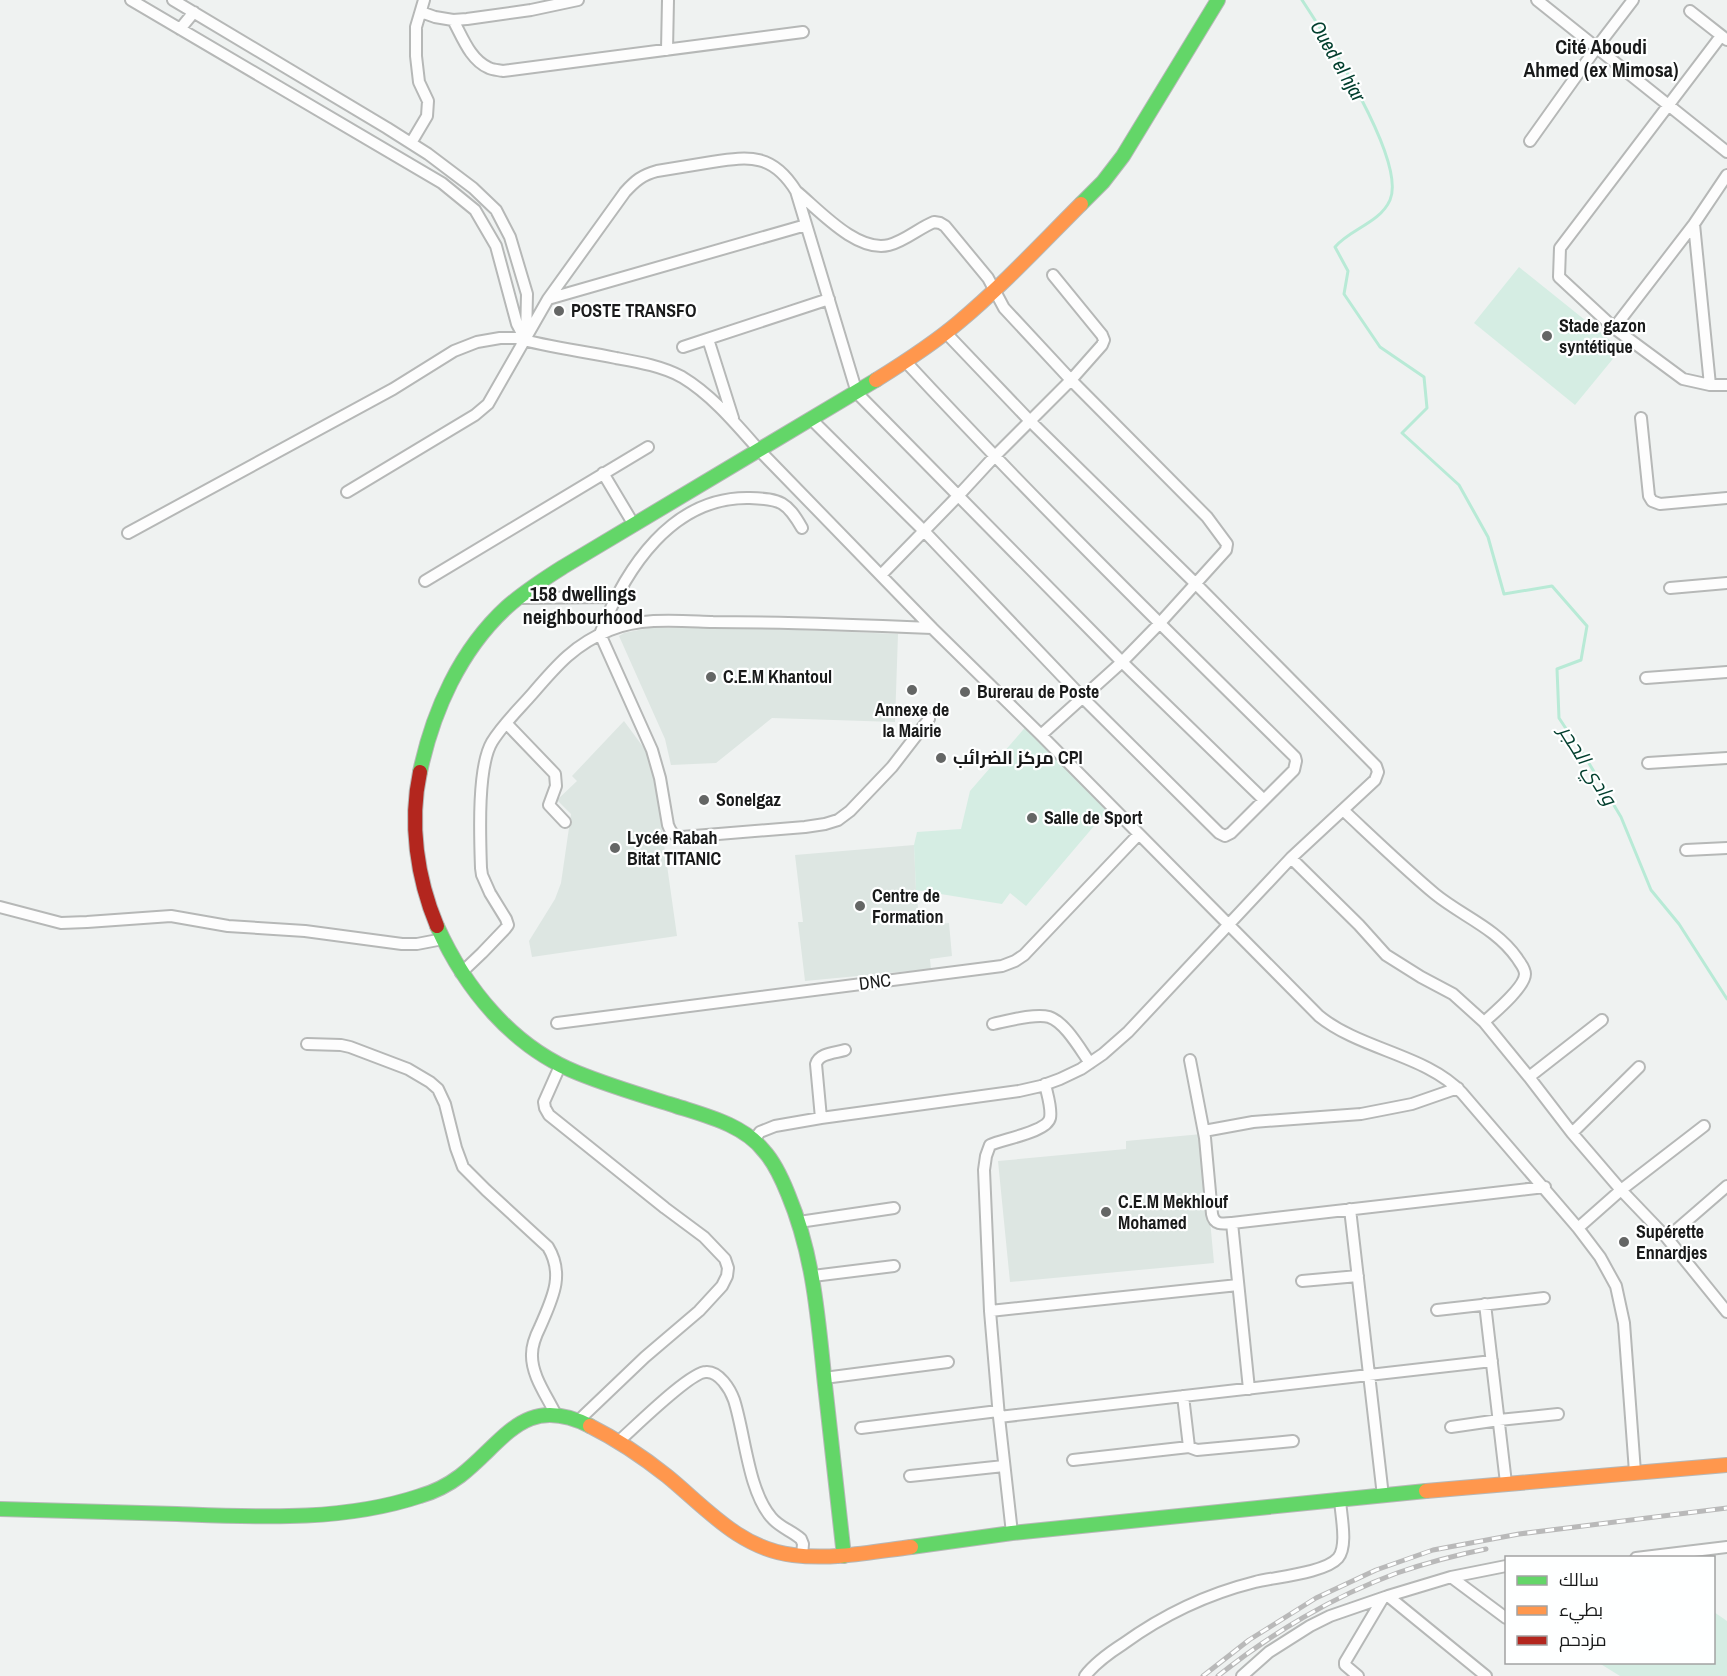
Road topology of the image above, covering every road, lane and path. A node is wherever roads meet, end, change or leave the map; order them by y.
1 (131, 0) edge
2 (173, 0) edge
3 (424, 0) edge
4 (578, 0) edge
5 (668, 0) edge
6 (1218, 0) edge
7 (1537, 0) edge
8 (1633, 0) edge
9 (1690, 11) dead end
10 (194, 12) junction
11 (421, 12) junction
12 (453, 20) junction
13 (180, 30) junction
14 (803, 32) dead end
15 (1724, 38) edge
16 (1597, 47) junction
17 (667, 50) junction
18 (1668, 105) junction
19 (1530, 141) dead end
20 (411, 143) junction
21 (1727, 152) edge
22 (1727, 175) edge
23 (796, 191) junction
24 (1694, 224) junction
25 (806, 225) junction
26 (1053, 275) dead end
27 (994, 291) junction
28 (549, 299) junction
29 (829, 299) junction
30 (1614, 328) junction
31 (946, 333) junction
32 (708, 339) junction
33 (526, 341) junction
34 (683, 347) dead end
35 (905, 361) junction
36 (1071, 380) junction
37 (1710, 385) junction
38 (1727, 385) edge
39 (857, 393) junction
40 (1641, 418) dead end
41 (812, 420) junction
42 (734, 422) junction
43 (1031, 422) junction
44 (648, 447) dead end
45 (759, 450) junction
46 (994, 457) junction
47 (603, 473) junction
48 (347, 492) dead end
49 (958, 496) junction
50 (1727, 498) edge
51 (634, 525) junction
52 (802, 528) dead end
53 (924, 531) junction
54 (128, 533) dead end
55 (881, 575) junction
56 (425, 581) dead end
57 (1727, 583) edge
58 (1196, 584) junction
59 (1670, 588) dead end
60 (616, 597) junction
61 (519, 598) junction
62 (1159, 624) junction
63 (932, 628) junction
64 (600, 634) junction
65 (1122, 662) junction
66 (1727, 672) edge
67 (1646, 678) dead end
68 (1083, 698) junction
69 (928, 719) dead end
70 (507, 724) junction
71 (1041, 735) junction
72 (1727, 758) edge
73 (1648, 763) dead end
74 (1264, 800) junction
75 (1343, 810) junction
76 (564, 822) dead end
77 (1139, 834) junction
78 (1727, 848) edge
79 (1686, 850) dead end
80 (1291, 858) junction
81 (0, 907) edge
82 (1229, 924) junction
83 (443, 939) junction
84 (461, 973) junction
85 (1602, 1020) dead end
86 (1484, 1022) junction
87 (557, 1023) dead end
88 (993, 1024) dead end
89 (307, 1044) dead end
90 (845, 1050) dead end
91 (1190, 1060) dead end
92 (1090, 1063) junction
93 (560, 1066) junction
94 (1639, 1067) dead end
95 (1529, 1077) junction
96 (1045, 1084) junction
97 (1458, 1088) junction
98 (821, 1118) junction
99 (1704, 1126) dead end
100 (1204, 1131) junction
101 (1572, 1133) junction
102 (753, 1140) junction
103 (1727, 1186) edge
104 (1545, 1187) junction
105 (1621, 1190) junction
106 (894, 1208) dead end
107 (1350, 1209) junction
108 (799, 1222) junction
109 (1232, 1224) junction
110 (1578, 1228) junction
111 (1667, 1238) junction
112 (894, 1266) dead end
113 (813, 1276) junction
114 (1358, 1276) junction
115 (1302, 1281) dead end
116 (1238, 1285) junction
117 (1544, 1298) dead end
118 (1723, 1298) edge
119 (1485, 1304) junction
120 (1437, 1310) dead end
121 (990, 1311) junction
122 (1727, 1312) edge
123 (1492, 1361) junction
124 (948, 1362) dead end
125 (1369, 1375) junction
126 (824, 1378) junction
127 (1249, 1389) junction
128 (1183, 1396) junction
129 (999, 1414) junction
130 (1558, 1414) dead end
131 (556, 1415) junction
132 (579, 1420) junction
133 (1499, 1420) junction
134 (1451, 1427) dead end
135 (861, 1428) dead end
136 (619, 1441) junction
137 (1293, 1441) dead end
138 (1188, 1447) junction
139 (1073, 1460) dead end
140 (1727, 1465) edge
141 (1004, 1466) junction
142 (1635, 1472) junction
143 (910, 1476) dead end
144 (1506, 1484) junction
145 (1383, 1496) junction
146 (1340, 1500) junction
147 (0, 1509) edge
148 (1012, 1533) junction
149 (1725, 1549) edge
150 (802, 1556) junction
151 (844, 1556) junction
152 (1647, 1556) edge
153 (1505, 1566) edge
154 (1451, 1577) junction
155 (1386, 1597) junction
156 (1505, 1617) edge
157 (1084, 1676) edge
158 (1242, 1676) edge
159 (1358, 1676) edge
160 (1486, 1676) edge

1 - 13 street
2 - 10 street
3 - 11 street
4 - 12 street
5 - 17 street
6 - 27 street
7 - 16 street
8 - 16 street
9 - 15 street
10 - 13 street
10 - 20 street
11 - 12 street
11 - 20 street
12 - 17 street
13 - 33 street
14 - 17 street
15 - 18 street
16 - 18 street
16 - 19 street
18 - 21 street
18 - 30 street
20 - 33 street
22 - 24 street
23 - 25 street
23 - 27 street
23 - 28 street
24 - 30 street
24 - 37 street
25 - 28 street
25 - 29 street
26 - 36 street
27 - 31 street
27 - 36 street
28 - 33 street
29 - 32 street
29 - 39 street
30 - 37 street
31 - 35 street
31 - 43 street
32 - 34 street
32 - 42 street
33 - 42 street
33 - 48 street
33 - 54 street
35 - 39 street
35 - 46 street
36 - 43 street
36 - 58 street
37 - 38 street
39 - 41 street
39 - 49 street
40 - 50 street
41 - 45 street
41 - 53 street
42 - 45 street
43 - 46 street
43 - 58 street
44 - 47 street
45 - 51 street
45 - 55 street
46 - 49 street
46 - 62 street
47 - 51 street
47 - 56 street
49 - 53 street
49 - 65 street
51 - 61 street
52 - 60 street
53 - 55 street
53 - 68 street
55 - 63 street
57 - 59 street
58 - 62 street
58 - 75 street
60 - 61 street
60 - 64 street
61 - 83 street
62 - 65 street
62 - 74 street
63 - 64 street
63 - 71 street
64 - 69 street
64 - 70 street
65 - 68 street
65 - 74 street
66 - 67 street
68 - 71 street
68 - 74 street
70 - 76 street
70 - 84 street
71 - 77 street
72 - 73 street
75 - 80 street
75 - 86 street
77 - 82 street
77 - 87 street, DNC
78 - 79 street
80 - 82 street
80 - 86 street
81 - 83 street
82 - 92 street
82 - 97 street
83 - 84 street
84 - 93 street
85 - 95 street
86 - 95 street
88 - 92 street
89 - 131 street
90 - 98 street
91 - 100 street
92 - 96 street
93 - 102 street
93 - 132 street
94 - 101 street
95 - 101 street
96 - 98 street
96 - 121 street
97 - 100 street
97 - 104 street
98 - 102 street
99 - 105 street
100 - 109 street
101 - 105 street
102 - 108 street
103 - 111 street
104 - 107 street
104 - 110 street
105 - 110 street
105 - 111 street
106 - 108 street
107 - 109 street
107 - 114 street
108 - 113 street
109 - 116 street
110 - 142 street
111 - 118 street
112 - 113 street
113 - 126 street
114 - 115 street
114 - 125 street
116 - 121 street
116 - 127 street
117 - 119 street
118 - 122 street
119 - 120 street
119 - 123 street
121 - 129 street
123 - 125 street
123 - 133 street
124 - 126 street
125 - 127 street
125 - 145 street
126 - 151 street
127 - 128 street
128 - 129 street
128 - 138 street
129 - 135 street
129 - 141 street
130 - 133 street
131 - 132 street
131 - 147 street
132 - 136 street
133 - 134 street
133 - 144 street
136 - 150 street
136 - 150 street
137 - 138 street
138 - 139 street
140 - 142 street
141 - 143 street
141 - 148 street
142 - 144 street
144 - 145 street
145 - 146 street
146 - 148 street
146 - 157 street
148 - 151 street
149 - 152 street
150 - 151 street
153 - 154 street
154 - 155 street
154 - 156 street
155 - 158 street
155 - 159 street
155 - 160 street

